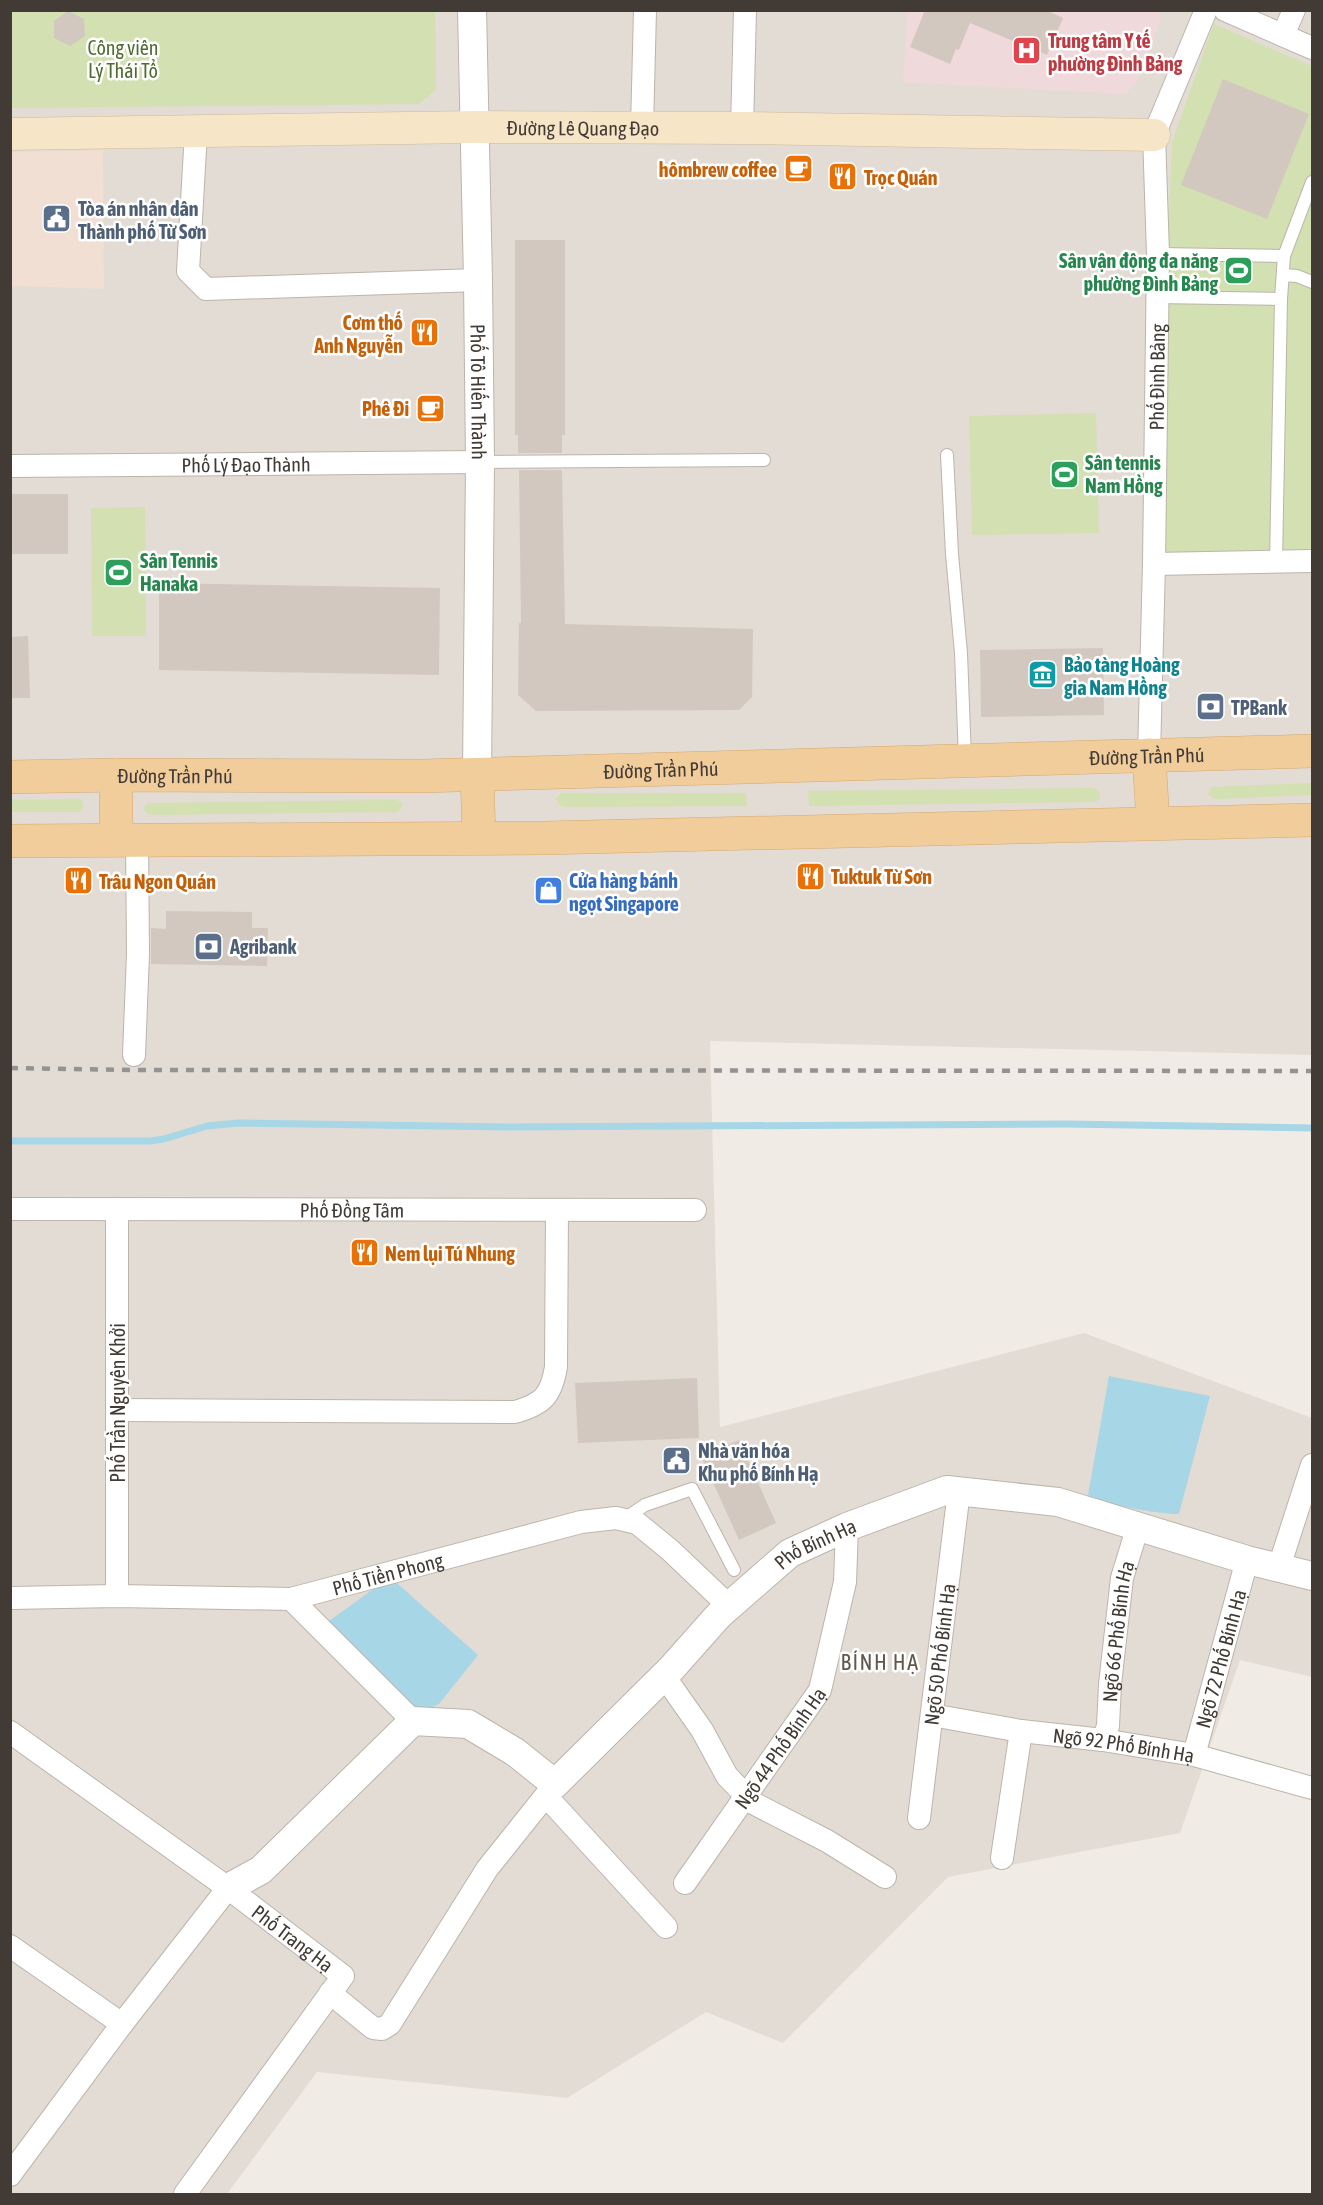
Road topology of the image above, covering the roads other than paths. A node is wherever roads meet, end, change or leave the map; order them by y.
1 (472, 10) edge
2 (645, 10) edge
3 (746, 10) edge
4 (1206, 10) edge
5 (1225, 10) edge
6 (1294, 10) edge
7 (1283, 35) junction
8 (1312, 48) edge
9 (474, 127) junction
10 (642, 128) junction
11 (742, 128) junction
12 (196, 132) junction
13 (10, 134) edge
14 (1154, 135) junction
15 (1312, 182) edge
16 (1158, 254) junction
17 (1284, 255) junction
18 (1283, 275) junction
19 (478, 280) junction
20 (1312, 282) edge
21 (1156, 297) junction
22 (1281, 299) junction
23 (947, 455) dead end
24 (764, 460) dead end
25 (480, 462) junction
26 (10, 466) edge
27 (1312, 561) edge
28 (1276, 562) junction
29 (1154, 564) junction
30 (1312, 751) edge
31 (1149, 755) junction
32 (965, 760) junction
33 (116, 775) junction
34 (477, 775) junction
35 (10, 777) edge
36 (1312, 820) edge
37 (1153, 823) junction
38 (479, 838) junction
39 (127, 839) junction
40 (10, 841) edge
41 (134, 1055) dead end
42 (10, 1209) edge
43 (117, 1209) junction
44 (557, 1210) junction
45 (694, 1210) dead end
46 (117, 1410) junction
47 (1312, 1465) edge
48 (959, 1491) junction
49 (623, 1520) junction
50 (1138, 1526) junction
51 (847, 1527) junction
52 (1247, 1560) junction
53 (1279, 1567) junction
54 (734, 1570) dead end
55 (1312, 1576) edge
56 (117, 1596) junction
57 (10, 1598) edge
58 (291, 1599) junction
59 (729, 1606) junction
60 (664, 1676) junction
61 (932, 1715) junction
62 (413, 1721) junction
63 (1020, 1731) junction
64 (10, 1732) edge
65 (1103, 1740) junction
66 (1194, 1755) junction
67 (1311, 1781) edge
68 (550, 1790) junction
69 (746, 1796) junction
70 (919, 1818) dead end
71 (1002, 1858) dead end
72 (885, 1877) dead end
73 (685, 1883) dead end
74 (228, 1888) junction
75 (666, 1927) dead end
76 (10, 1946) edge
77 (330, 1993) junction
78 (122, 2024) junction
79 (10, 2175) edge
80 (186, 2194) edge

1 - 9 street, Phố Tô Hiến Thành
2 - 10 street
3 - 11 street
4 - 14 street, Phố Đình Bảng
5 - 7 street
6 - 7 street
7 - 8 street
9 - 10 main road, Đường Lê Quang Đạo
9 - 12 main road, Đường Lê Quang Đạo
9 - 19 street, Phố Tô Hiến Thành
10 - 11 main road, Đường Lê Quang Đạo
11 - 14 main road, Đường Lê Quang Đạo
12 - 13 main road, Đường Lê Quang Đạo
12 - 19 street
14 - 16 street, Phố Đình Bảng
15 - 17 lane
16 - 17 lane
16 - 21 street, Phố Đình Bảng
17 - 18 lane
18 - 20 lane
18 - 22 lane
19 - 25 street, Phố Tô Hiến Thành
21 - 22 lane
21 - 29 street, Phố Đình Bảng
22 - 28 lane
23 - 32 lane
24 - 25 lane
25 - 26 street, Phố Lý Đạo Thành
25 - 34 street, Phố Tô Hiến Thành
27 - 28 street
28 - 29 street
29 - 31 street, Phố Đình Bảng
30 - 31 main road, Đường Trần Phú
31 - 32 main road, Đường Trần Phú
31 - 37 main road
32 - 34 main road, Đường Trần Phú
33 - 34 main road, Đường Trần Phú
33 - 35 main road, Đường Trần Phú
33 - 39 main road
34 - 38 main road
36 - 37 main road
37 - 38 main road
38 - 39 main road
39 - 40 main road
39 - 41 street
42 - 43 street, Phố Đồng Tâm
43 - 44 street, Phố Đồng Tâm
43 - 46 street, Phố Trần Nguyên Khởi
44 - 45 street, Phố Đồng Tâm
44 - 46 street
46 - 56 street, Phố Trần Nguyên Khởi
47 - 53 street
48 - 50 street, Phố Bính Hạ
48 - 51 street, Phố Bính Hạ
48 - 61 street, Ngõ 50 Phố Bính Hạ
49 - 54 lane
49 - 58 street, Phố Tiền Phong
49 - 59 street, Phố Tiền Phong
50 - 52 street, Phố Bính Hạ
50 - 65 street, Ngõ 66 Phố Bính Hạ
51 - 59 street, Phố Bính Hạ
51 - 69 street, Ngõ 44 Phố Bính Hạ
52 - 53 street, Phố Bính Hạ
52 - 66 street, Ngõ 72 Phố Bính Hạ
53 - 55 street, Phố Bính Hạ
56 - 57 street, Phố Tiền Phong
56 - 58 street, Phố Tiền Phong
58 - 62 street
59 - 60 street, Phố Bính Hạ
60 - 68 street, Phố Bính Hạ
60 - 69 street
61 - 63 street, Ngõ 92 Phố Bính Hạ
61 - 70 street, Ngõ 50 Phố Bính Hạ
62 - 68 street
62 - 74 street, Phố Trang Hạ
63 - 65 street, Ngõ 92 Phố Bính Hạ
63 - 71 street
64 - 74 street
65 - 66 street, Ngõ 92 Phố Bính Hạ
66 - 67 street, Ngõ 92 Phố Bính Hạ
68 - 75 street
68 - 77 street
69 - 72 street
69 - 73 street, Ngõ 44 Phố Bính Hạ
74 - 77 street, Phố Trang Hạ
74 - 78 street
76 - 78 street
77 - 80 street, Phố Trang Hạ
78 - 79 street

